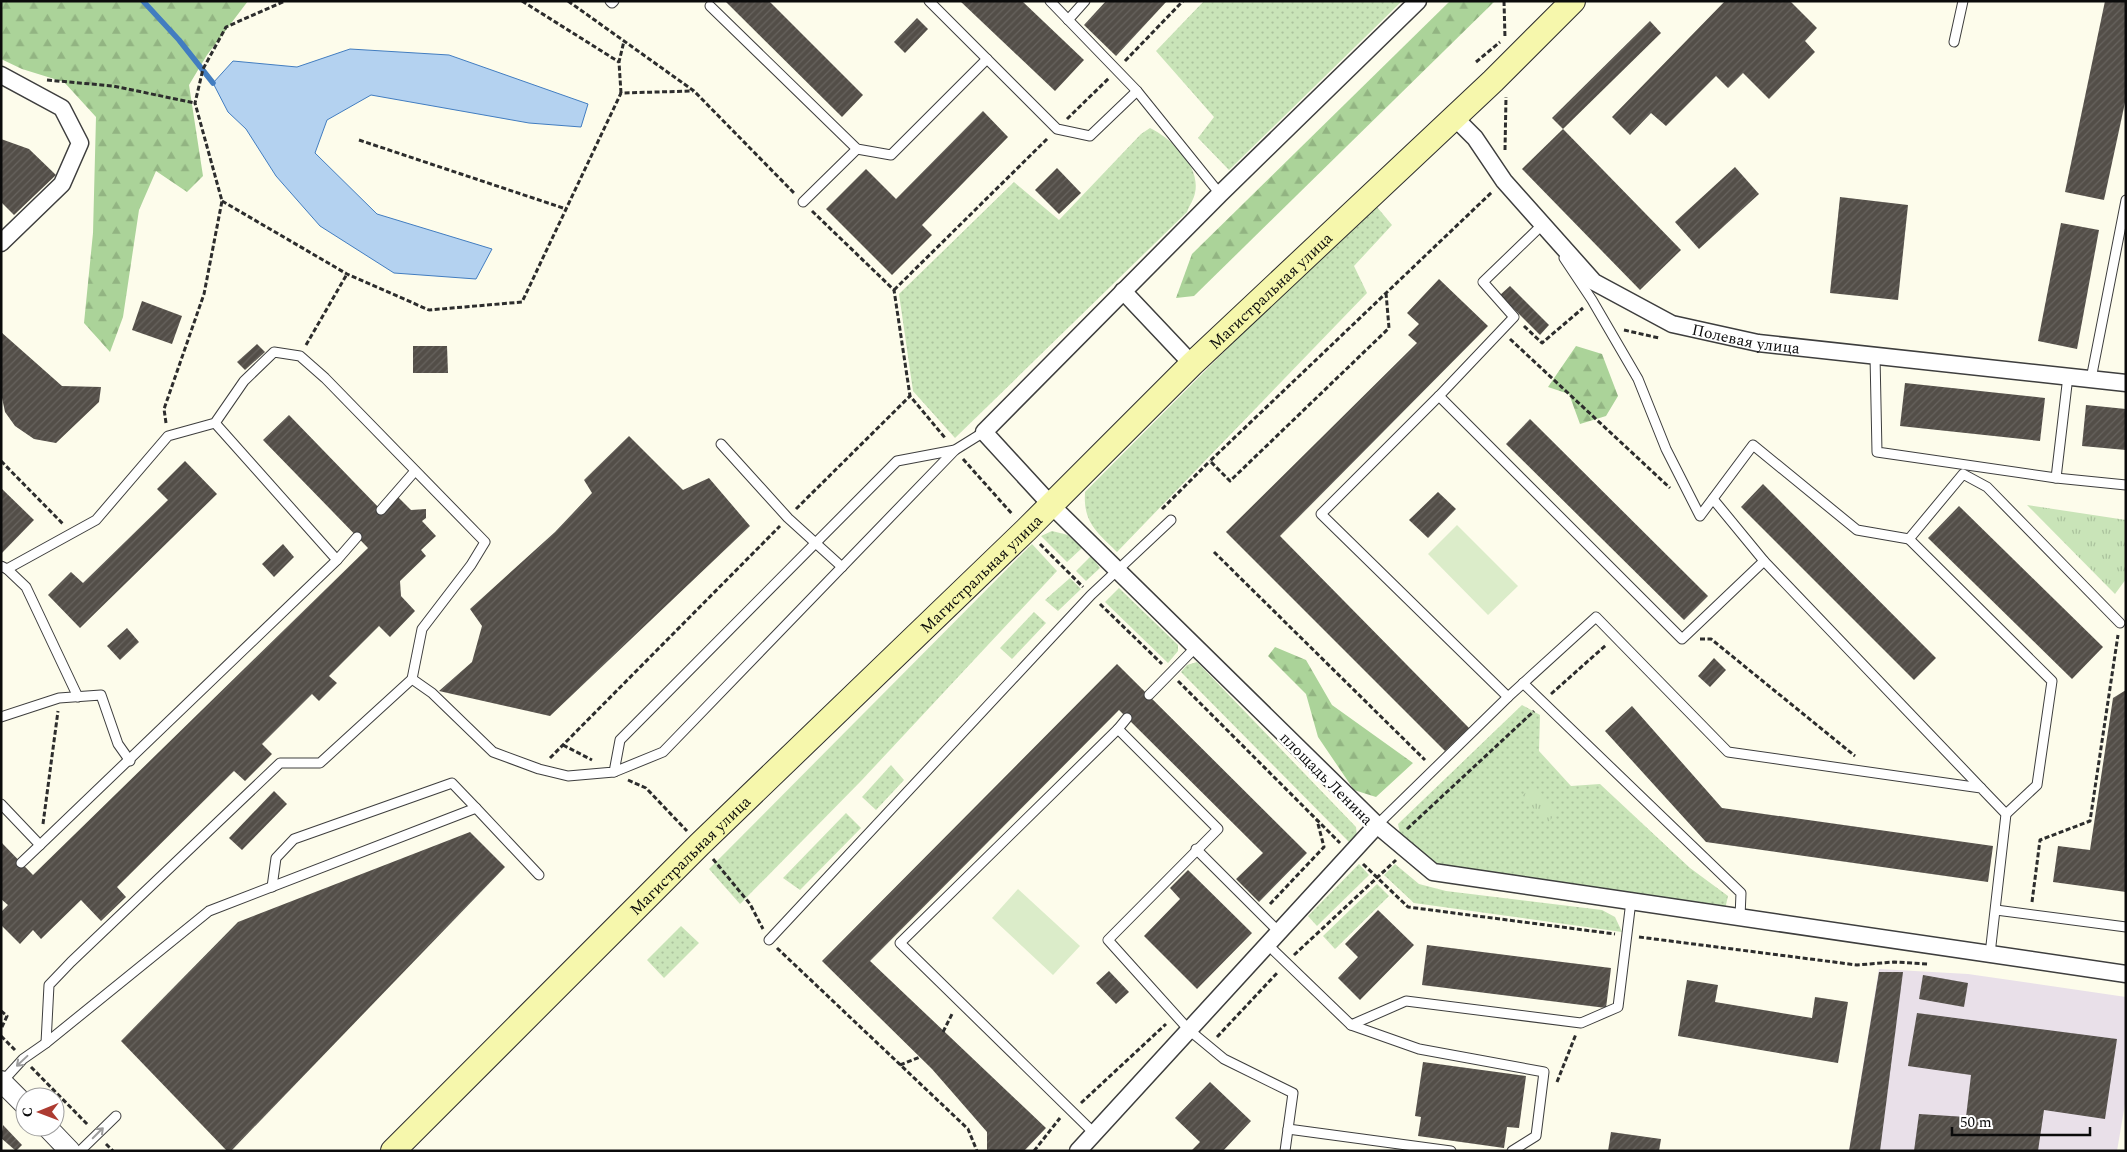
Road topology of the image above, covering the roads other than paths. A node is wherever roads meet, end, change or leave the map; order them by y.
1 (610, 1) edge
2 (614, 1) edge
3 (928, 1) edge
4 (1050, 1) edge
5 (1085, 1) edge
6 (1418, 1) edge
7 (1573, 1) edge
8 (1962, 1) edge
9 (710, 6) dead end
10 (1068, 20) junction
11 (1954, 42) dead end
12 (987, 59) junction
13 (1, 75) edge
14 (1137, 91) junction
15 (1454, 117) junction
16 (857, 149) junction
17 (1220, 194) junction
18 (2126, 200) edge
19 (803, 202) road end
20 (1542, 225) junction
21 (1, 243) edge
22 (1124, 291) junction
23 (1875, 356) junction
24 (1192, 364) junction
25 (2068, 376) junction
26 (2092, 379) junction
27 (2126, 383) edge
28 (1440, 396) junction
29 (215, 424) junction
30 (984, 432) junction
31 (721, 444) dead end
32 (955, 450) junction
33 (415, 471) junction
34 (2056, 478) junction
35 (2126, 485) edge
36 (1712, 498) junction
37 (1051, 506) junction
38 (381, 510) dead end
39 (1171, 520) dead end
40 (357, 537) dead end
41 (1909, 540) junction
42 (815, 543) junction
43 (338, 560) junction
44 (1764, 561) junction
45 (842, 567) junction
46 (4, 568) edge
47 (1116, 570) junction
48 (2120, 623) road end
49 (1195, 648) junction
50 (412, 680) junction
51 (1523, 683) junction
52 (1149, 695) dead end
53 (78, 697) junction
54 (1508, 697) junction
55 (1, 717) edge
56 (1127, 718) dead end
57 (1118, 729) junction
58 (130, 761) junction
59 (614, 772) junction
60 (1981, 788) junction
61 (1, 804) edge
62 (476, 808) junction
63 (2006, 814) junction
64 (1377, 825) junction
65 (40, 845) junction
66 (1196, 849) junction
67 (21, 862) dead end
68 (539, 875) dead end
69 (272, 887) junction
70 (1631, 901) junction
71 (1996, 910) junction
72 (1740, 917) junction
73 (1275, 927) junction
74 (2126, 927) edge
75 (769, 940) dead end
76 (1268, 944) junction
77 (1990, 954) junction
78 (2126, 974) edge
79 (1351, 1025) junction
80 (1189, 1030) junction
81 (46, 1043) junction
82 (1, 1082) edge
83 (15, 1095) edge
84 (116, 1116) dead end
85 (1288, 1129) junction
86 (1094, 1133) junction
87 (57, 1137) edge
88 (70, 1151) edge
89 (80, 1151) edge
90 (393, 1151) edge
91 (1078, 1151) edge
92 (1285, 1151) edge
93 (1451, 1151) edge
94 (1512, 1151) edge

1 - 2 lane
3 - 12 lane
4 - 10 lane
5 - 10 lane
6 - 17 street
7 - 15 main road, Магистральная улица
8 - 11 lane
9 - 16 lane
10 - 14 lane
12 - 14 lane
12 - 16 lane
13 - 21 street
14 - 17 lane
15 - 20 street, Полевая улица
15 - 24 main road, Магистральная улица
16 - 19 lane
17 - 22 street
18 - 26 lane
20 - 23 street, Полевая улица
20 - 28 lane
20 - 36 lane
22 - 24 street
22 - 30 street
23 - 25 street, Полевая улица
23 - 34 lane
24 - 37 main road, Магистральная улица
25 - 26 street, Полевая улица
25 - 34 lane
26 - 27 street, Полевая улица
28 - 44 lane
28 - 54 lane
29 - 33 lane
29 - 43 lane
29 - 46 lane
30 - 32 lane
30 - 37 street, площадь Ленина
31 - 42 lane
32 - 42 lane
32 - 45 lane
33 - 38 lane
33 - 50 lane
34 - 35 lane
36 - 41 lane
36 - 44 lane
37 - 47 street, площадь Ленина
37 - 90 main road, Магистральная улица
39 - 47 lane
40 - 43 lane
41 - 48 lane
41 - 63 lane
42 - 45 lane
42 - 59 lane
43 - 58 lane
44 - 60 lane
45 - 59 lane
46 - 53 lane
47 - 49 street, площадь Ленина
47 - 75 lane
49 - 52 lane
49 - 64 street, площадь Ленина
50 - 59 lane
50 - 81 lane
51 - 54 lane
51 - 60 lane
51 - 72 lane
53 - 55 lane
53 - 58 lane
54 - 64 lane
56 - 57 lane
57 - 66 lane
57 - 86 lane
58 - 65 lane
60 - 63 lane
61 - 65 lane
62 - 68 lane
62 - 69 lane
62 - 69 lane
63 - 71 lane
64 - 70 street
64 - 73 street, площадь Ленина
65 - 67 lane
66 - 73 lane
66 - 80 lane
69 - 81 lane
70 - 72 street
70 - 79 lane
71 - 74 lane
71 - 77 lane
72 - 77 street
73 - 76 street, площадь Ленина
76 - 79 lane
76 - 80 street, площадь Ленина
77 - 78 street
79 - 94 lane
80 - 85 lane
80 - 86 street, площадь Ленина
81 -> 82 lane
82 - 83 street
89 -> 84 lane
85 - 92 lane
85 - 93 lane
86 - 91 street, площадь Ленина
87 - 88 street

